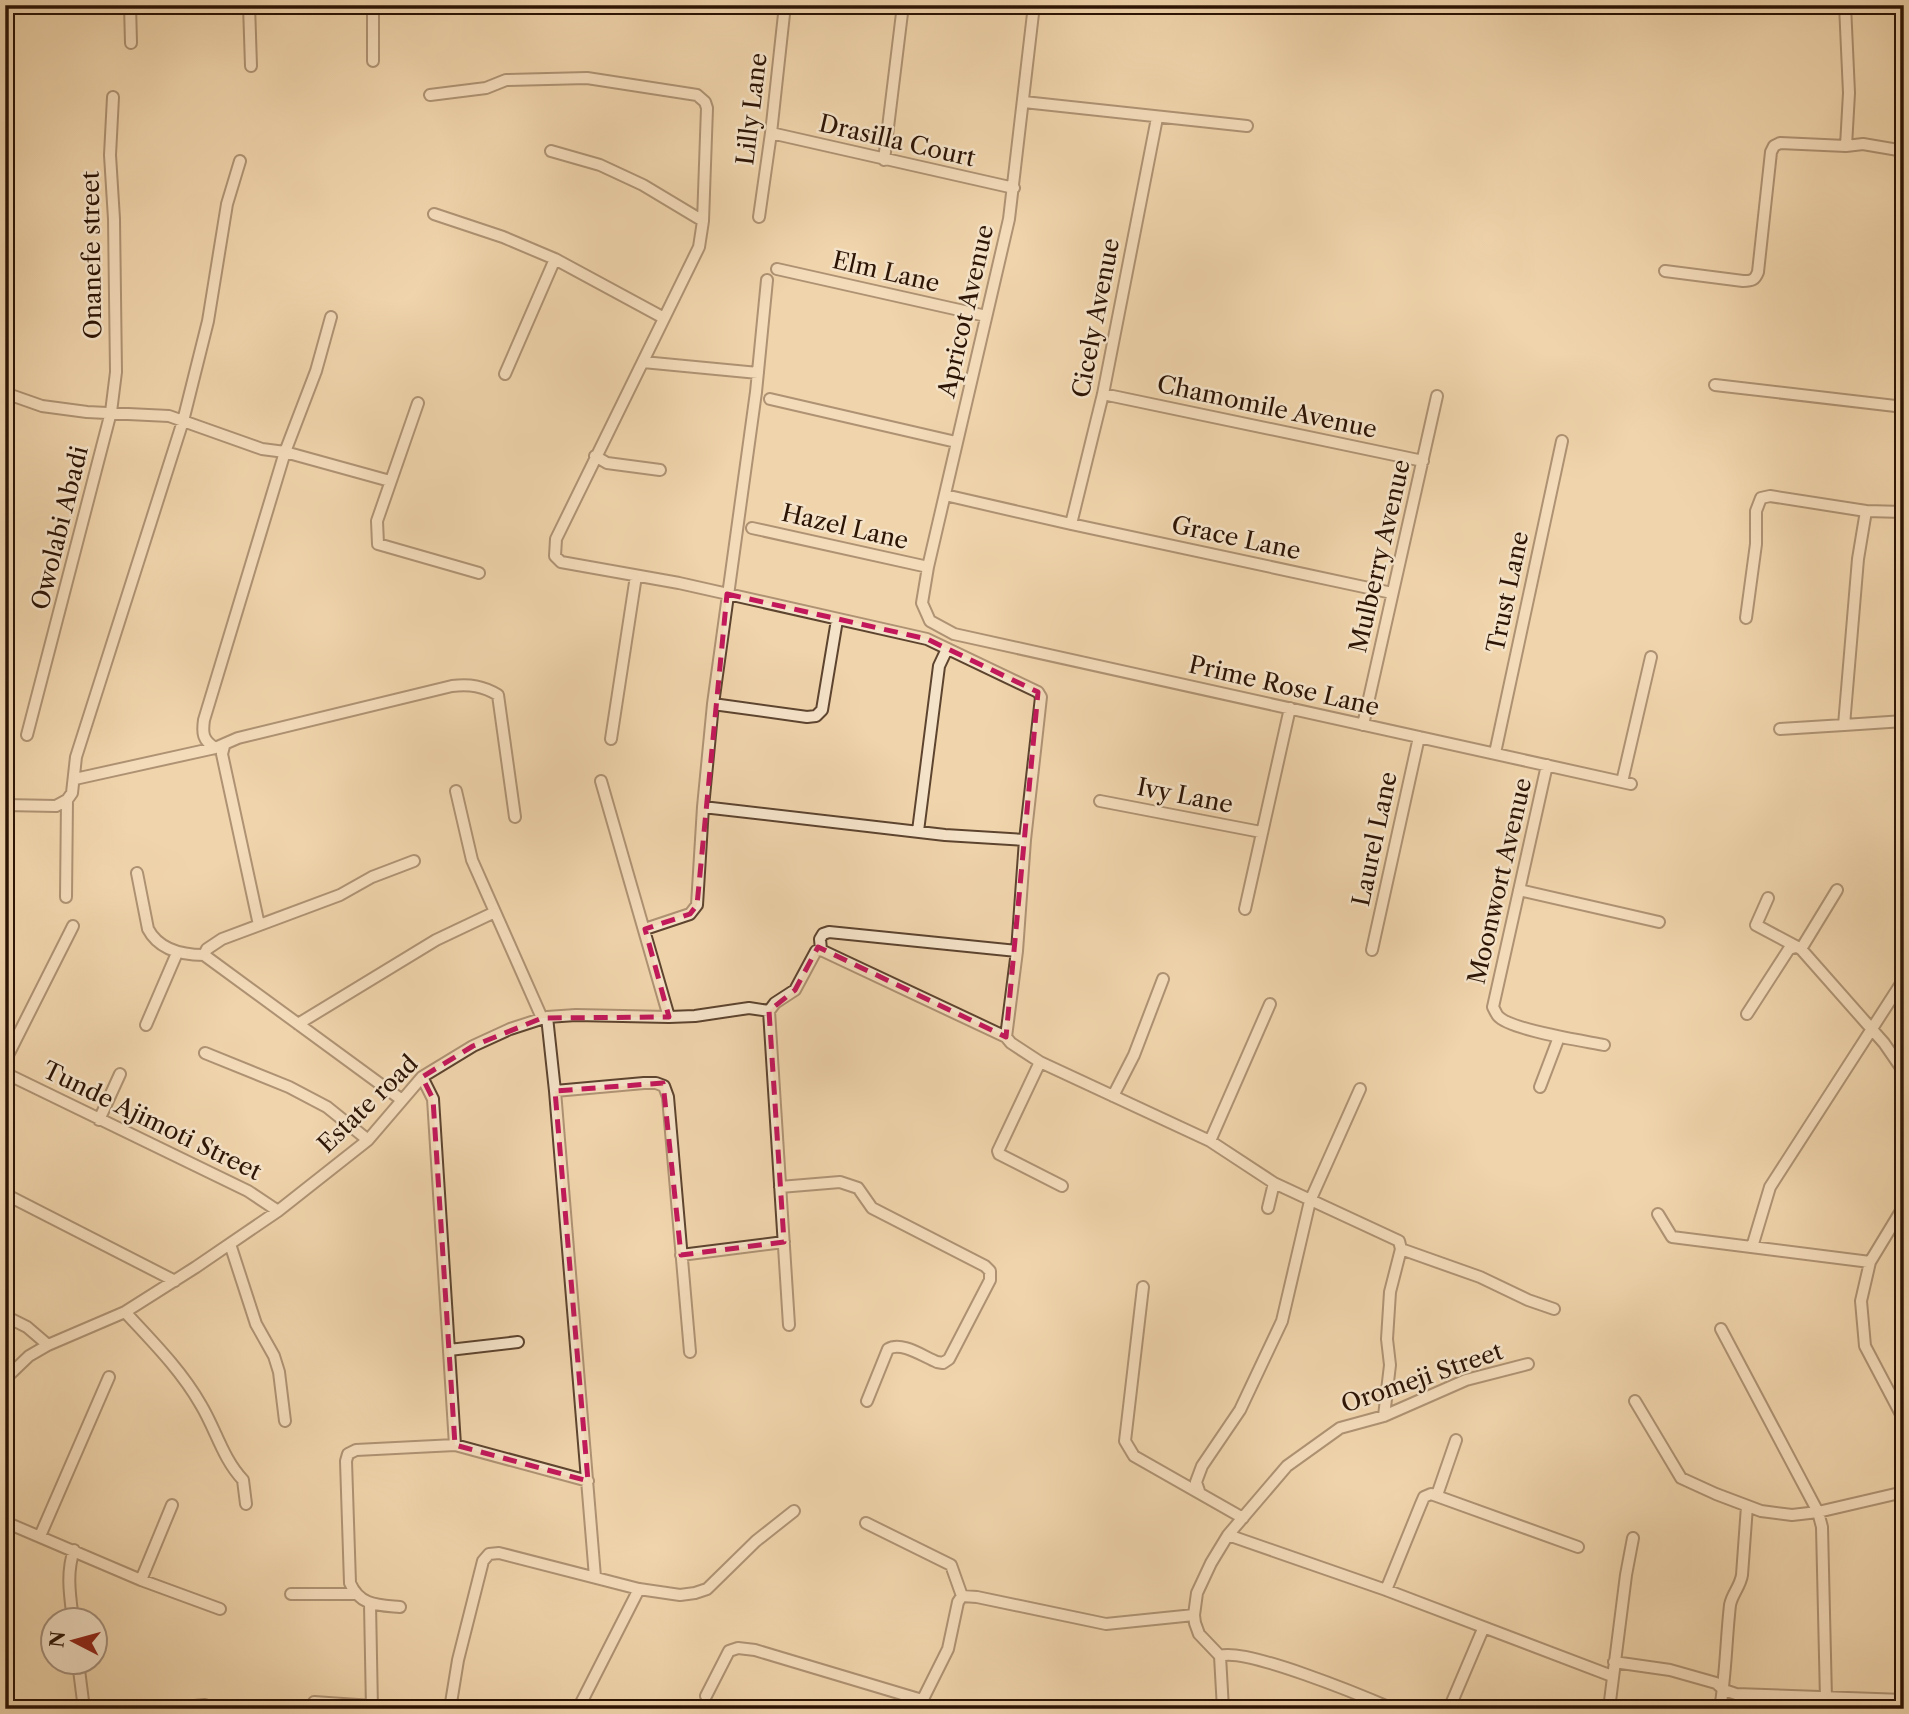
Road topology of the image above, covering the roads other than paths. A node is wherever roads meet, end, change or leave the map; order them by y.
1 (130, 5) edge
2 (249, 5) edge
3 (373, 5) edge
4 (785, 5) edge
5 (903, 5) edge
6 (1034, 5) edge
7 (1845, 5) edge
8 (131, 43) dead end
9 (373, 61) dead end
10 (251, 66) dead end
11 (430, 95) dead end
12 (113, 97) dead end
13 (1024, 102) junction
14 (1157, 118) junction
15 (1247, 126) dead end
16 (771, 133) junction
17 (1846, 146) junction
18 (551, 150) dead end
19 (1904, 151) edge
20 (884, 160) junction
21 (240, 161) dead end
22 (1014, 188) junction
23 (434, 214) dead end
24 (759, 217) dead end
25 (703, 221) junction
26 (555, 259) junction
27 (776, 269) dead end
28 (1665, 271) dead end
29 (766, 280) dead end
30 (986, 316) junction
31 (331, 317) dead end
32 (664, 318) junction
33 (643, 362) junction
34 (758, 373) junction
35 (505, 374) dead end
36 (1715, 385) dead end
37 (5, 393) edge
38 (1103, 394) junction
39 (1437, 396) dead end
40 (770, 399) dead end
41 (418, 403) dead end
42 (1904, 407) edge
43 (111, 412) junction
44 (183, 421) junction
45 (1562, 441) dead end
46 (956, 442) junction
47 (285, 452) junction
48 (595, 456) junction
49 (1423, 461) junction
50 (660, 470) dead end
51 (390, 481) junction
52 (945, 495) junction
53 (1866, 511) junction
54 (1904, 512) edge
55 (1070, 524) junction
56 (752, 528) dead end
57 (929, 567) junction
58 (479, 573) dead end
59 (636, 576) junction
60 (1392, 593) junction
61 (727, 594) junction
62 (1746, 618) dead end
63 (837, 620) junction
64 (930, 621) joint
65 (947, 649) junction
66 (1651, 657) dead end
67 (713, 704) junction
68 (1290, 708) junction
69 (1904, 721) edge
70 (1363, 725) junction
71 (1844, 726) junction
72 (1780, 729) dead end
73 (27, 735) dead end
74 (1419, 737) junction
75 (611, 739) dead end
76 (219, 747) junction
77 (1495, 753) junction
78 (1548, 765) junction
79 (75, 779) junction
80 (601, 781) dead end
81 (456, 791) dead end
82 (68, 800) junction
83 (1100, 801) dead end
84 (5, 805) edge
85 (703, 807) junction
86 (515, 817) dead end
87 (918, 831) junction
88 (1261, 832) junction
89 (1025, 840) junction
90 (414, 861) dead end
91 (137, 873) dead end
92 (1519, 890) junction
93 (1837, 890) dead end
94 (66, 897) dead end
95 (1768, 898) dead end
96 (1245, 909) dead end
97 (495, 912) junction
98 (1659, 922) dead end
99 (259, 925) junction
100 (73, 926) dead end
101 (645, 929) junction
102 (1798, 948) junction
103 (821, 950) junction
104 (1372, 950) dead end
105 (1017, 951) junction
106 (177, 953) junction
107 (204, 955) junction
108 (1163, 979) dead end
109 (1904, 979) edge
110 (1270, 1004) dead end
111 (769, 1011) junction
112 (1747, 1014) dead end
113 (544, 1017) junction
114 (669, 1017) junction
115 (299, 1024) junction
116 (146, 1025) dead end
117 (1872, 1030) junction
118 (1006, 1037) junction
119 (1559, 1037) junction
120 (1604, 1045) dead end
121 (205, 1053) dead end
122 (5, 1061) edge
123 (1040, 1062) junction
124 (1904, 1072) edge
125 (5, 1073) edge
126 (120, 1074) dead end
127 (422, 1077) junction
128 (1540, 1087) dead end
129 (1360, 1089) dead end
130 (555, 1091) junction
131 (1113, 1096) junction
132 (402, 1100) junction
133 (99, 1120) junction
134 (368, 1140) junction
135 (1210, 1141) junction
136 (1273, 1183) junction
137 (1062, 1186) dead end
138 (780, 1187) junction
139 (5, 1195) edge
140 (1310, 1201) junction
141 (1904, 1206) edge
142 (1268, 1208) dead end
143 (278, 1211) junction
144 (1658, 1214) dead end
145 (784, 1242) junction
146 (230, 1244) junction
147 (1752, 1247) junction
148 (1401, 1249) junction
149 (681, 1255) junction
150 (1870, 1262) junction
151 (174, 1281) junction
152 (1143, 1287) dead end
153 (1554, 1309) dead end
154 (125, 1311) junction
155 (5, 1316) edge
156 (789, 1325) dead end
157 (1721, 1329) dead end
158 (518, 1342) dead end
159 (48, 1345) junction
160 (449, 1350) junction
161 (690, 1352) dead end
162 (1528, 1364) dead end
163 (110, 1377) dead end
164 (5, 1379) edge
165 (867, 1401) dead end
166 (1635, 1401) dead end
167 (1384, 1416) junction
168 (1904, 1419) edge
169 (285, 1421) dead end
170 (1456, 1440) dead end
171 (455, 1445) junction
172 (588, 1481) junction
173 (1199, 1491) junction
174 (1904, 1492) edge
175 (1437, 1495) junction
176 (246, 1504) dead end
177 (172, 1505) dead end
178 (1747, 1506) junction
179 (794, 1511) dead end
180 (1818, 1512) junction
181 (1243, 1518) junction
182 (5, 1522) edge
183 (866, 1524) dead end
184 (1228, 1535) junction
185 (40, 1536) junction
186 (1633, 1538) dead end
187 (1578, 1547) dead end
188 (74, 1550) junction
189 (595, 1577) junction
190 (141, 1580) junction
191 (639, 1589) junction
192 (1386, 1590) junction
193 (291, 1594) dead end
194 (355, 1594) junction
195 (962, 1596) junction
196 (370, 1604) junction
197 (72, 1606) edge
198 (400, 1607) dead end
199 (220, 1609) dead end
200 (1194, 1615) junction
201 (1483, 1629) junction
202 (1220, 1656) junction
203 (1614, 1662) junction
204 (80, 1676) edge
205 (1612, 1676) junction
206 (1724, 1690) junction
207 (706, 1696) dead end
208 (1826, 1699) junction
209 (1904, 1700) edge
210 (314, 1702) dead end
211 (205, 1705) dead end
212 (920, 1705) edge
213 (372, 1707) edge
214 (85, 1709) edge
215 (161, 1709) edge
216 (450, 1709) edge
217 (578, 1709) edge
218 (1223, 1709) edge
219 (1393, 1709) edge
220 (1449, 1709) edge
221 (1609, 1709) edge
222 (1720, 1709) edge

1 - 8 street
2 - 10 street
3 - 9 street
4 - 16 street, Lilly Lane
5 - 20 street
6 - 13 street, Apricot Avenue
7 - 17 street
11 - 25 street
12 - 43 street, Onanefe street
13 - 14 street
13 - 22 street, Apricot Avenue
14 - 15 street
14 - 38 street, Cicely Avenue
16 - 20 street, Drasilla Court
16 - 24 street, Lilly Lane
17 - 19 street
17 - 28 street
18 - 25 street
20 - 22 street, Drasilla Court
21 - 44 street
22 - 30 street, Apricot Avenue
23 - 26 street
25 - 32 street
26 - 32 street
26 - 35 street
27 - 30 street, Elm Lane
29 - 34 street
30 - 46 street, Apricot Avenue
31 - 47 street
32 - 33 street
33 - 34 street
33 - 48 street
34 - 61 street
36 - 42 street
37 - 43 street
38 - 49 street, Chamomile Avenue
38 - 55 street, Cicely Avenue
39 - 49 street, Mulberry Avenue
40 - 46 street
41 - 51 street
43 - 44 street
43 - 73 street, Owolabi Abadi
44 - 47 street
44 - 79 street
45 - 77 street, Trust Lane
46 - 52 street, Apricot Avenue
47 - 51 street
47 - 76 street
48 - 50 street
48 - 59 street
49 - 60 street, Mulberry Avenue
51 - 58 street
52 - 55 street, Grace Lane
52 - 57 street, Apricot Avenue
53 - 54 street
53 - 62 street
53 - 71 street
55 - 60 street, Grace Lane
56 - 57 street, Hazel Lane
57 - 64 street, Apricot Avenue
59 - 61 street
59 - 75 street
60 - 70 street, Mulberry Avenue
61 - 63 street
61 - 67 street
63 - 65 street
63 - 67 street
64 - 68 street, Prime Rose Lane
65 - 87 street
65 - 89 street
66 - 78 street, Prime Rose Lane
67 - 85 street
68 - 70 street, Prime Rose Lane
68 - 88 street
69 - 71 street
70 - 74 street, Prime Rose Lane
71 - 72 street
74 - 77 street, Prime Rose Lane
74 - 104 street, Laurel Lane
76 - 79 street
76 - 86 street
76 - 99 street
77 - 78 street, Prime Rose Lane
78 - 92 street, Moonwort Avenue
79 - 82 street
80 - 101 street
81 - 97 street
82 - 84 street
82 - 94 street
83 - 88 street, Ivy Lane
85 - 87 street
85 - 101 street
87 - 89 street
88 - 96 street
89 - 105 street
90 - 99 street
91 - 106 street
92 - 98 street
92 - 119 street, Moonwort Avenue
93 - 102 street
95 - 102 street
97 - 113 street
97 - 115 street
99 - 107 street
100 - 122 street
101 - 114 street
102 - 112 street
102 - 117 street
103 - 105 street
103 - 111 street
103 - 118 street
105 - 118 street
106 - 107 street
106 - 116 street
107 - 115 street
108 - 131 street
109 - 117 street
110 - 135 street
111 - 114 street, Estate road
111 - 138 street
113 - 114 street, Estate road
113 - 127 street, Estate road
113 - 130 street
115 - 132 street
117 - 124 street
117 - 147 street
118 - 123 street
119 - 120 street
119 - 128 street
121 - 134 street
123 - 131 street
123 - 137 street
125 - 133 street, Tunde Ajimoti Street
126 - 133 street
127 - 132 street, Estate road
127 - 160 street
129 - 140 street
130 - 149 street
130 - 172 street
131 - 135 street
132 - 134 street, Estate road
133 - 143 street, Tunde Ajimoti Street
134 - 143 street, Estate road
135 - 136 street
136 - 140 street
136 - 142 street
138 - 145 street
138 - 165 street
139 - 151 street
140 - 148 street
140 - 173 street
141 - 150 street
143 - 146 street, Estate road
144 - 147 street
145 - 149 street
145 - 156 street
146 - 151 street, Estate road
146 - 169 street
147 - 150 street
148 - 153 street
148 - 167 street
149 - 161 street
150 - 168 street
151 - 154 street, Estate road
152 - 173 street
154 - 159 street, Estate road
154 - 176 street
155 - 159 street
157 - 180 street
158 - 160 street
159 - 164 street, Estate road
160 - 171 street
162 - 167 street, Oromeji Street
163 - 185 street
166 - 178 street
167 - 181 street, Oromeji Street
170 - 175 street
171 - 172 street
171 - 194 street
172 - 189 street
173 - 181 street
174 - 180 street
175 - 187 street
175 - 192 street
177 - 190 street
178 - 180 street
178 - 206 street
179 - 191 street
180 - 208 street
181 - 184 street, Oromeji Street
182 - 185 street
183 - 195 street
184 - 192 street
184 - 200 street, Oromeji Street
185 - 188 street
186 - 203 street
188 - 190 street
188 - 197 street
189 - 191 street
189 - 216 street
190 - 199 street
191 - 217 street
192 - 201 street
193 - 194 street
194 - 196 street
195 - 200 street
195 - 212 street
196 - 198 street
196 - 213 street
200 - 202 street
201 - 205 street
201 - 220 street
202 - 218 street
202 - 219 street
203 - 205 street
203 - 206 street
204 - 214 street
205 - 221 street
206 - 208 street
206 - 222 street
207 - 212 street
208 - 209 street
210 - 213 street
211 - 215 street

